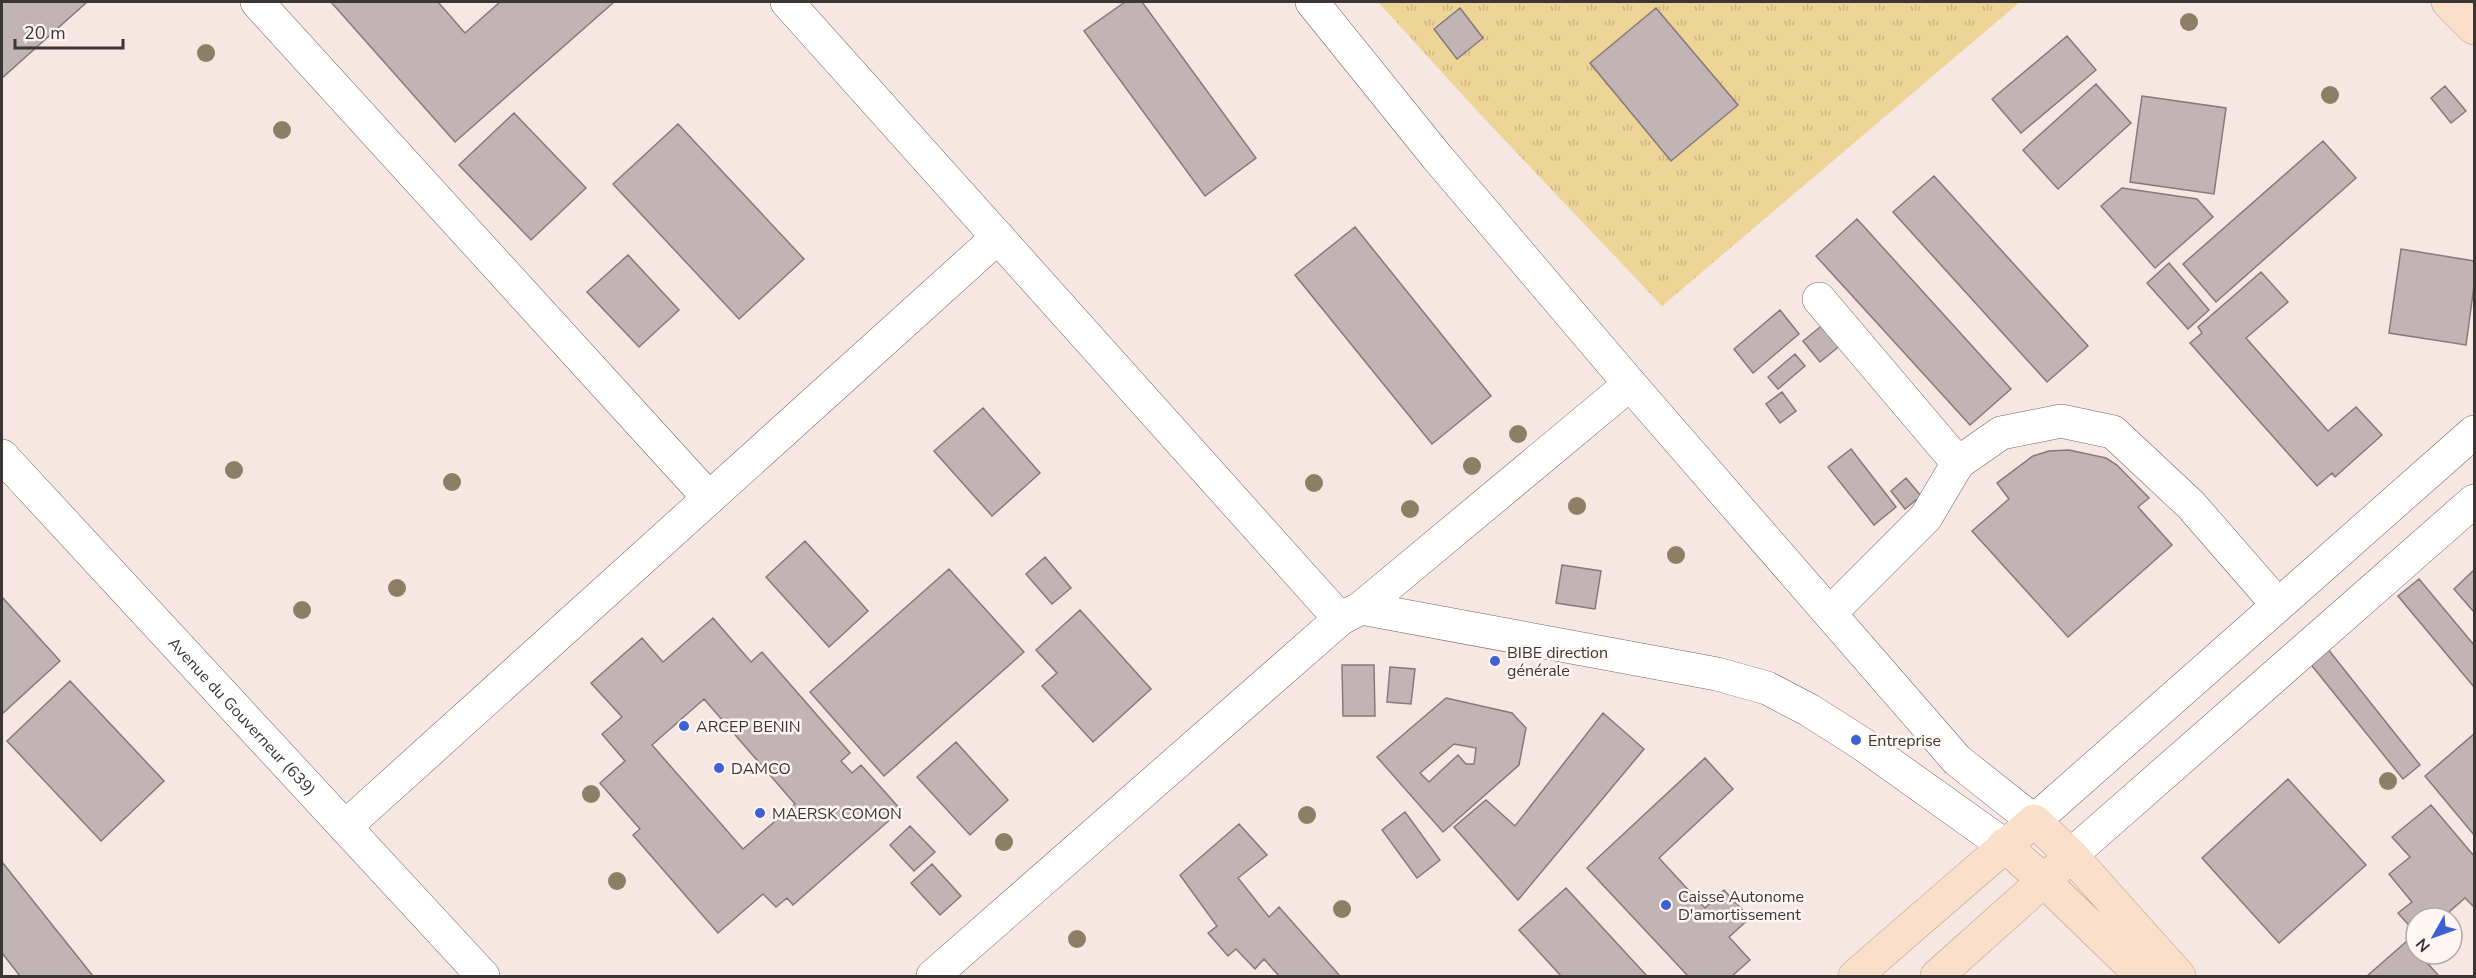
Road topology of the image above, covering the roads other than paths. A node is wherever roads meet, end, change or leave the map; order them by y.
1 (257, 2) edge
2 (788, 2) edge
3 (1312, 2) edge
4 (2448, 2) edge
5 (2475, 28) edge
6 (998, 237) junction
7 (1819, 299) dead end
8 (1630, 384) junction
9 (2475, 432) edge
10 (2, 456) edge
11 (1958, 464) junction
12 (709, 498) junction
13 (2475, 501) edge
14 (2278, 605) junction
15 (1350, 613) junction
16 (1830, 613) junction
17 (1957, 760) junction
18 (2034, 821) junction
19 (345, 827) junction
20 (2004, 845) junction
21 (2071, 855) junction
22 (2044, 881) junction
23 (483, 976) edge
24 (933, 976) edge
25 (1855, 976) edge
26 (1937, 976) edge
27 (2142, 976) edge
28 (2179, 976) edge

1 - 12 street
2 - 6 street
3 - 8 street
4 - 5 main road
6 - 12 street
6 - 15 street
7 - 11 street
8 - 15 street
8 - 16 street
9 - 14 street
10 - 19 street, Avenue du Gouverneur (639)
11 - 14 street
11 - 16 street
12 - 19 street
13 - 21 street
14 - 18 street
15 - 20 street
15 - 24 street
16 - 17 street
17 - 18 street
17 - 20 street
18 - 20 main road
18 - 21 main road
19 - 23 street, Avenue du Gouverneur (639)
20 - 22 main road
20 - 25 main road
21 - 22 main road
21 - 28 main road
22 - 26 main road
22 - 27 main road

